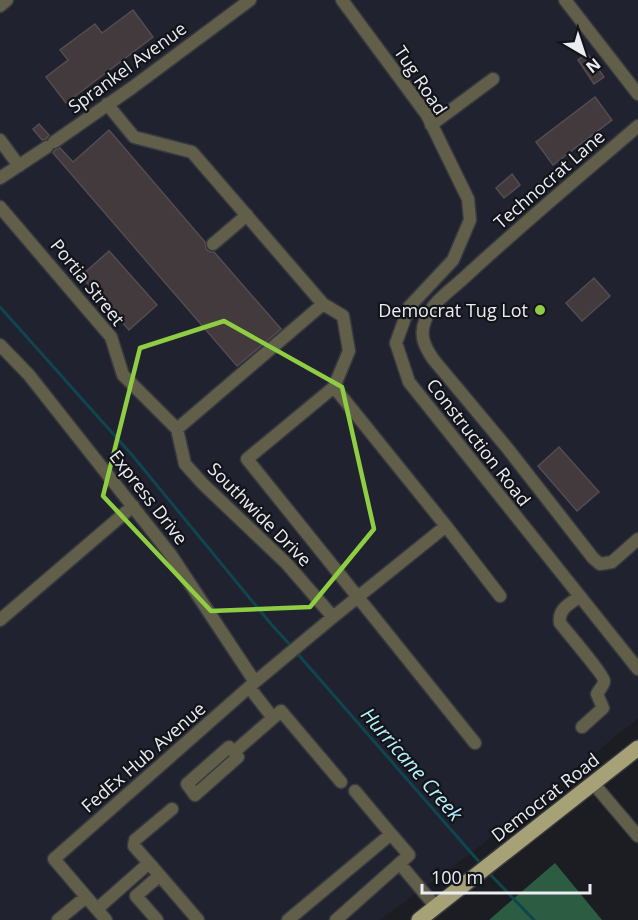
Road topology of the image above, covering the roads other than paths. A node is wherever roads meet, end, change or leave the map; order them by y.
1 (7, 0) edge
2 (250, 0) edge
3 (342, 0) edge
4 (565, 0) edge
5 (0, 6) edge
6 (493, 79) dead end
7 (638, 94) edge
8 (107, 105) junction
9 (431, 125) junction
10 (638, 126) edge
11 (0, 141) edge
12 (19, 166) junction
13 (0, 178) edge
14 (0, 207) edge
15 (247, 215) junction
16 (470, 220) joint
17 (213, 244) dead end
18 (323, 304) junction
19 (0, 345) edge
20 (334, 387) junction
21 (177, 429) junction
22 (133, 506) junction
23 (446, 526) junction
24 (638, 539) edge
25 (500, 596) dead end
26 (358, 597) junction
27 (579, 597) junction
28 (333, 617) junction
29 (0, 620) edge
30 (638, 669) edge
31 (252, 684) junction
32 (273, 718) junction
33 (582, 727) dead end
34 (475, 743) dead end
35 (638, 748) edge
36 (234, 752) dead end
37 (341, 782) dead end
38 (593, 783) junction
39 (355, 791) dead end
40 (172, 809) dead end
41 (391, 834) junction
42 (638, 836) edge
43 (149, 863) junction
44 (400, 864) junction
45 (159, 876) junction
46 (86, 897) junction
47 (436, 907) junction
48 (97, 909) junction
49 (58, 920) edge
50 (106, 920) edge
51 (157, 920) edge
52 (198, 920) edge
53 (288, 920) edge
54 (336, 920) edge
55 (419, 920) edge

1 - 5 street
2 - 8 street, Sprankel Avenue
3 - 9 street, Tug Road
4 - 7 street
6 - 9 street
8 - 12 street, Sprankel Avenue
8 - 15 street
9 - 16 street, Tug Road
10 - 24 street, Technocrat Lane
11 - 12 street
12 - 13 street, Sprankel Avenue
14 - 21 street, Portia Street
15 - 17 street
15 - 18 street
16 - 27 street, Construction Road
18 - 20 street
18 - 21 street
19 - 22 street, Express Drive
20 - 23 street
20 - 26 street
21 - 28 street, Southwide Drive
22 - 29 street
22 - 31 street, Express Drive
23 - 25 street
23 - 26 street, FedEx Hub Avenue
26 - 28 street, FedEx Hub Avenue
26 - 34 street
27 - 30 street, Construction Road
27 - 33 street
28 - 31 street, FedEx Hub Avenue
31 - 32 street, Express Drive
31 - 46 street, FedEx Hub Avenue
32 - 36 street
32 - 37 street
35 - 38 main road, Democrat Road
38 - 42 street
38 - 47 main road, Democrat Road
39 - 41 street
40 - 43 street
41 - 44 street
41 - 53 street
43 - 45 street
43 - 48 street
44 - 47 street
44 - 54 street
45 - 51 street
45 - 52 street
46 - 48 street
46 - 49 street
47 - 55 main road, Democrat Road
48 - 50 street

